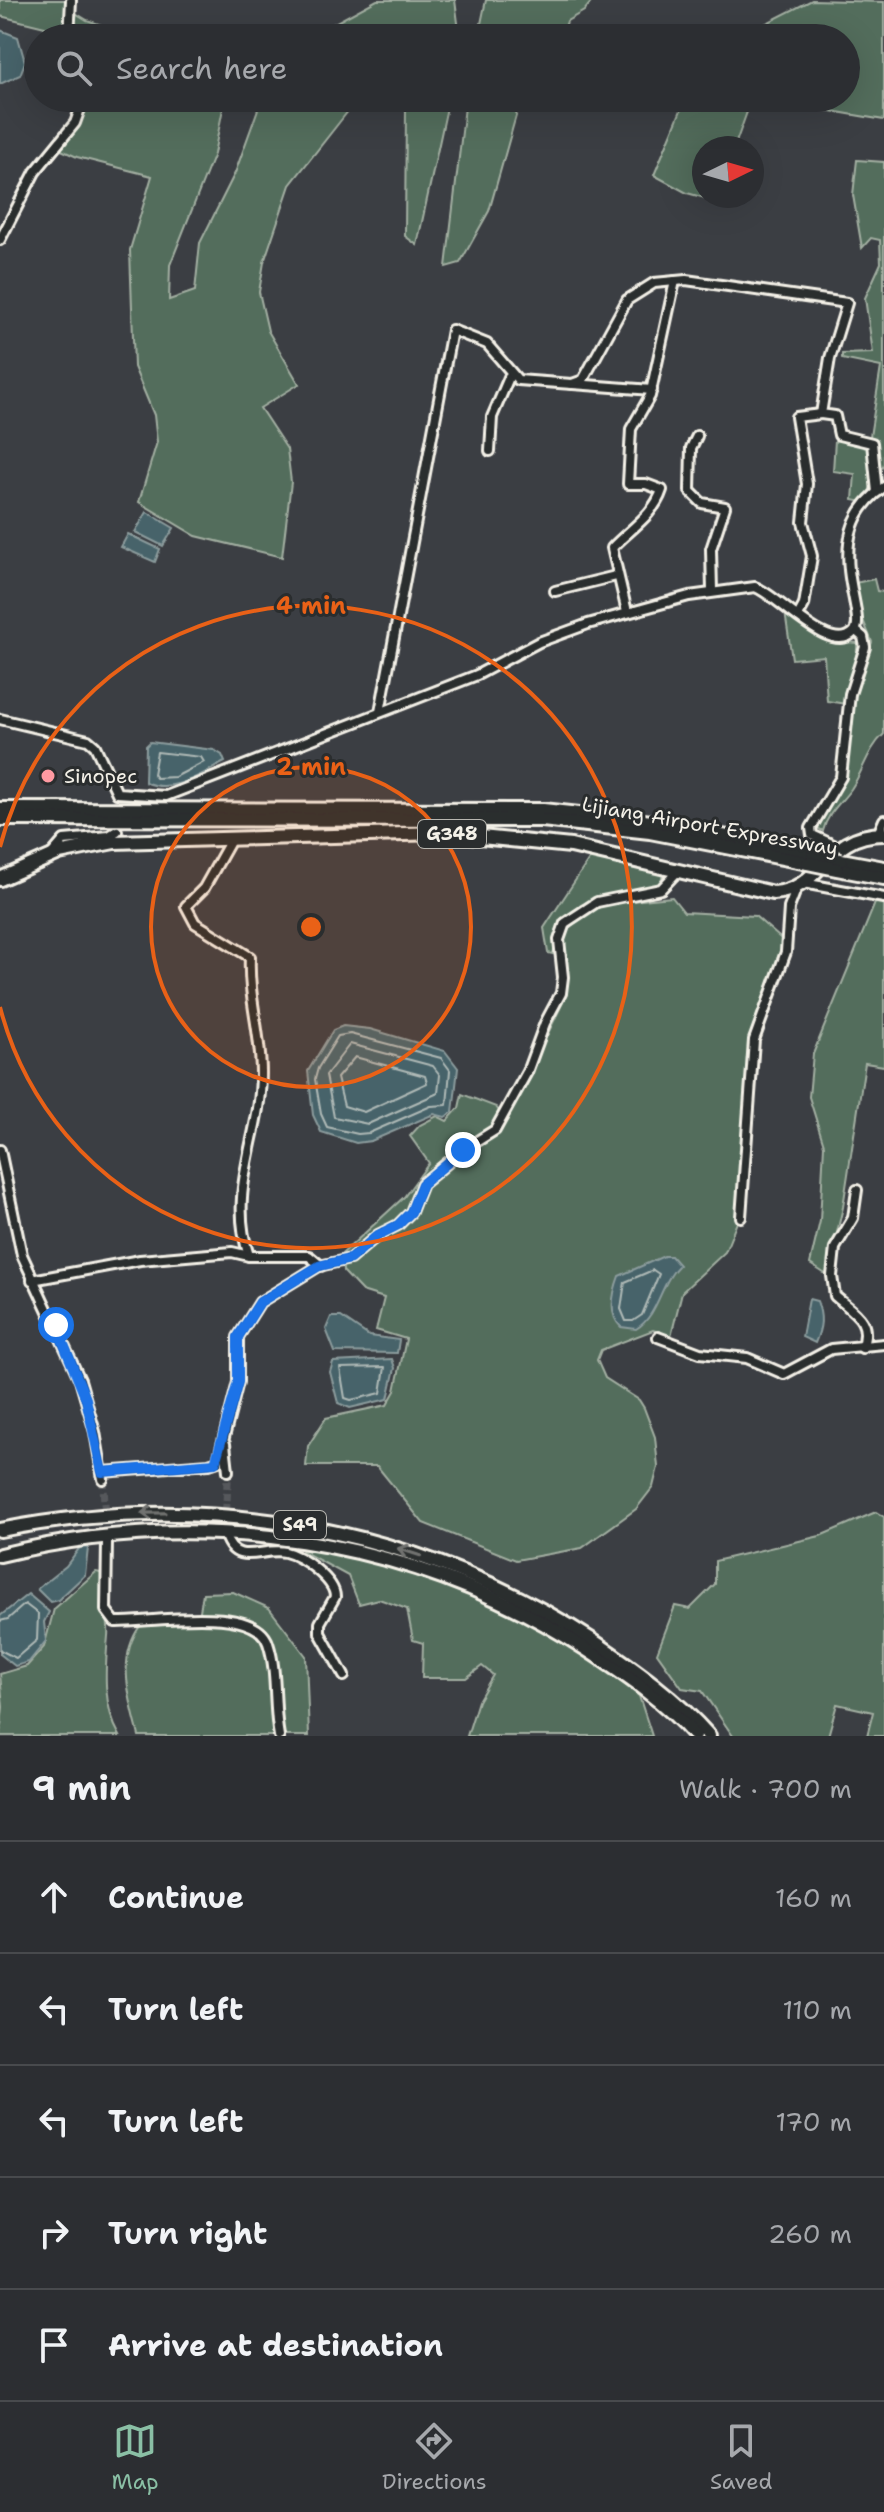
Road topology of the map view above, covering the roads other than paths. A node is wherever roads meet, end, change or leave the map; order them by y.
1 (71, 0) edge
2 (70, 24) edge
3 (79, 112) edge
4 (0, 240) edge
5 (675, 281) junction
6 (510, 375) junction
7 (572, 384) junction
8 (652, 390) junction
9 (821, 414) junction
10 (697, 436) dead end
11 (490, 451) dead end
12 (880, 489) edge
13 (616, 576) junction
14 (555, 591) dead end
15 (712, 591) junction
16 (627, 612) junction
17 (798, 616) junction
18 (856, 631) junction
19 (380, 712) junction
20 (0, 719) edge
21 (0, 809) edge
22 (0, 819) edge
23 (884, 820) edge
24 (117, 831) dead end
25 (881, 834) edge
26 (232, 838) junction
27 (49, 857) junction
28 (838, 858) junction
29 (811, 859) junction
30 (884, 868) edge
31 (678, 871) junction
32 (884, 878) edge
33 (0, 879) edge
34 (800, 885) junction
35 (884, 898) edge
36 (0, 1150) edge
37 (857, 1190) dead end
38 (741, 1217) dead end
39 (249, 1256) junction
40 (321, 1266) junction
41 (32, 1280) junction
42 (658, 1337) dead end
43 (884, 1344) edge
44 (862, 1348) junction
45 (224, 1436) junction
46 (228, 1471) tunnel mouth
47 (0, 1530) edge
48 (225, 1536) dead end
49 (107, 1542) tunnel mouth
50 (0, 1555) edge
51 (578, 1638) junction
52 (344, 1676) dead end
53 (694, 1730) edge
54 (279, 1736) edge
55 (709, 1736) edge

1 - 2 street
3 - 4 street
5 - 7 street
5 - 8 street
5 - 9 street
6 - 7 street
6 - 11 street
6 - 19 street
7 - 8 street
8 - 13 street
9 - 12 street
9 - 17 street
10 - 15 street
12 - 18 street
13 - 14 street
13 - 16 street
15 - 16 street
15 - 17 street
16 - 19 street
17 - 18 street
18 - 28 street
19 - 20 street
21 - 29 highway, Lijiang Airport Expressway
22 - 29 highway, Lijiang Airport Expressway
23 - 25 street
24 - 27 street
25 - 28 highway
26 - 27 highway, G348
26 - 31 highway, G348
26 - 39 street
27 - 33 highway, G348
28 - 29 highway, Lijiang Airport Expressway, bridge
28 - 30 highway, Lijiang Airport Expressway
28 - 32 highway, Lijiang Airport Expressway
28 - 34 highway
31 - 34 highway, G348
31 - 40 street
34 - 35 street
34 - 38 street
36 - 41 street
37 - 44 street
39 - 40 street
39 - 41 street
40 - 45 street
41 - 45 street
42 - 44 street
43 - 44 street
45 - 46 street
51 -> 47 highway, S49
48 - 52 street
49 - 54 street
50 - 51 highway, S49
51 - 53 highway, S49
53 - 55 highway, S49

